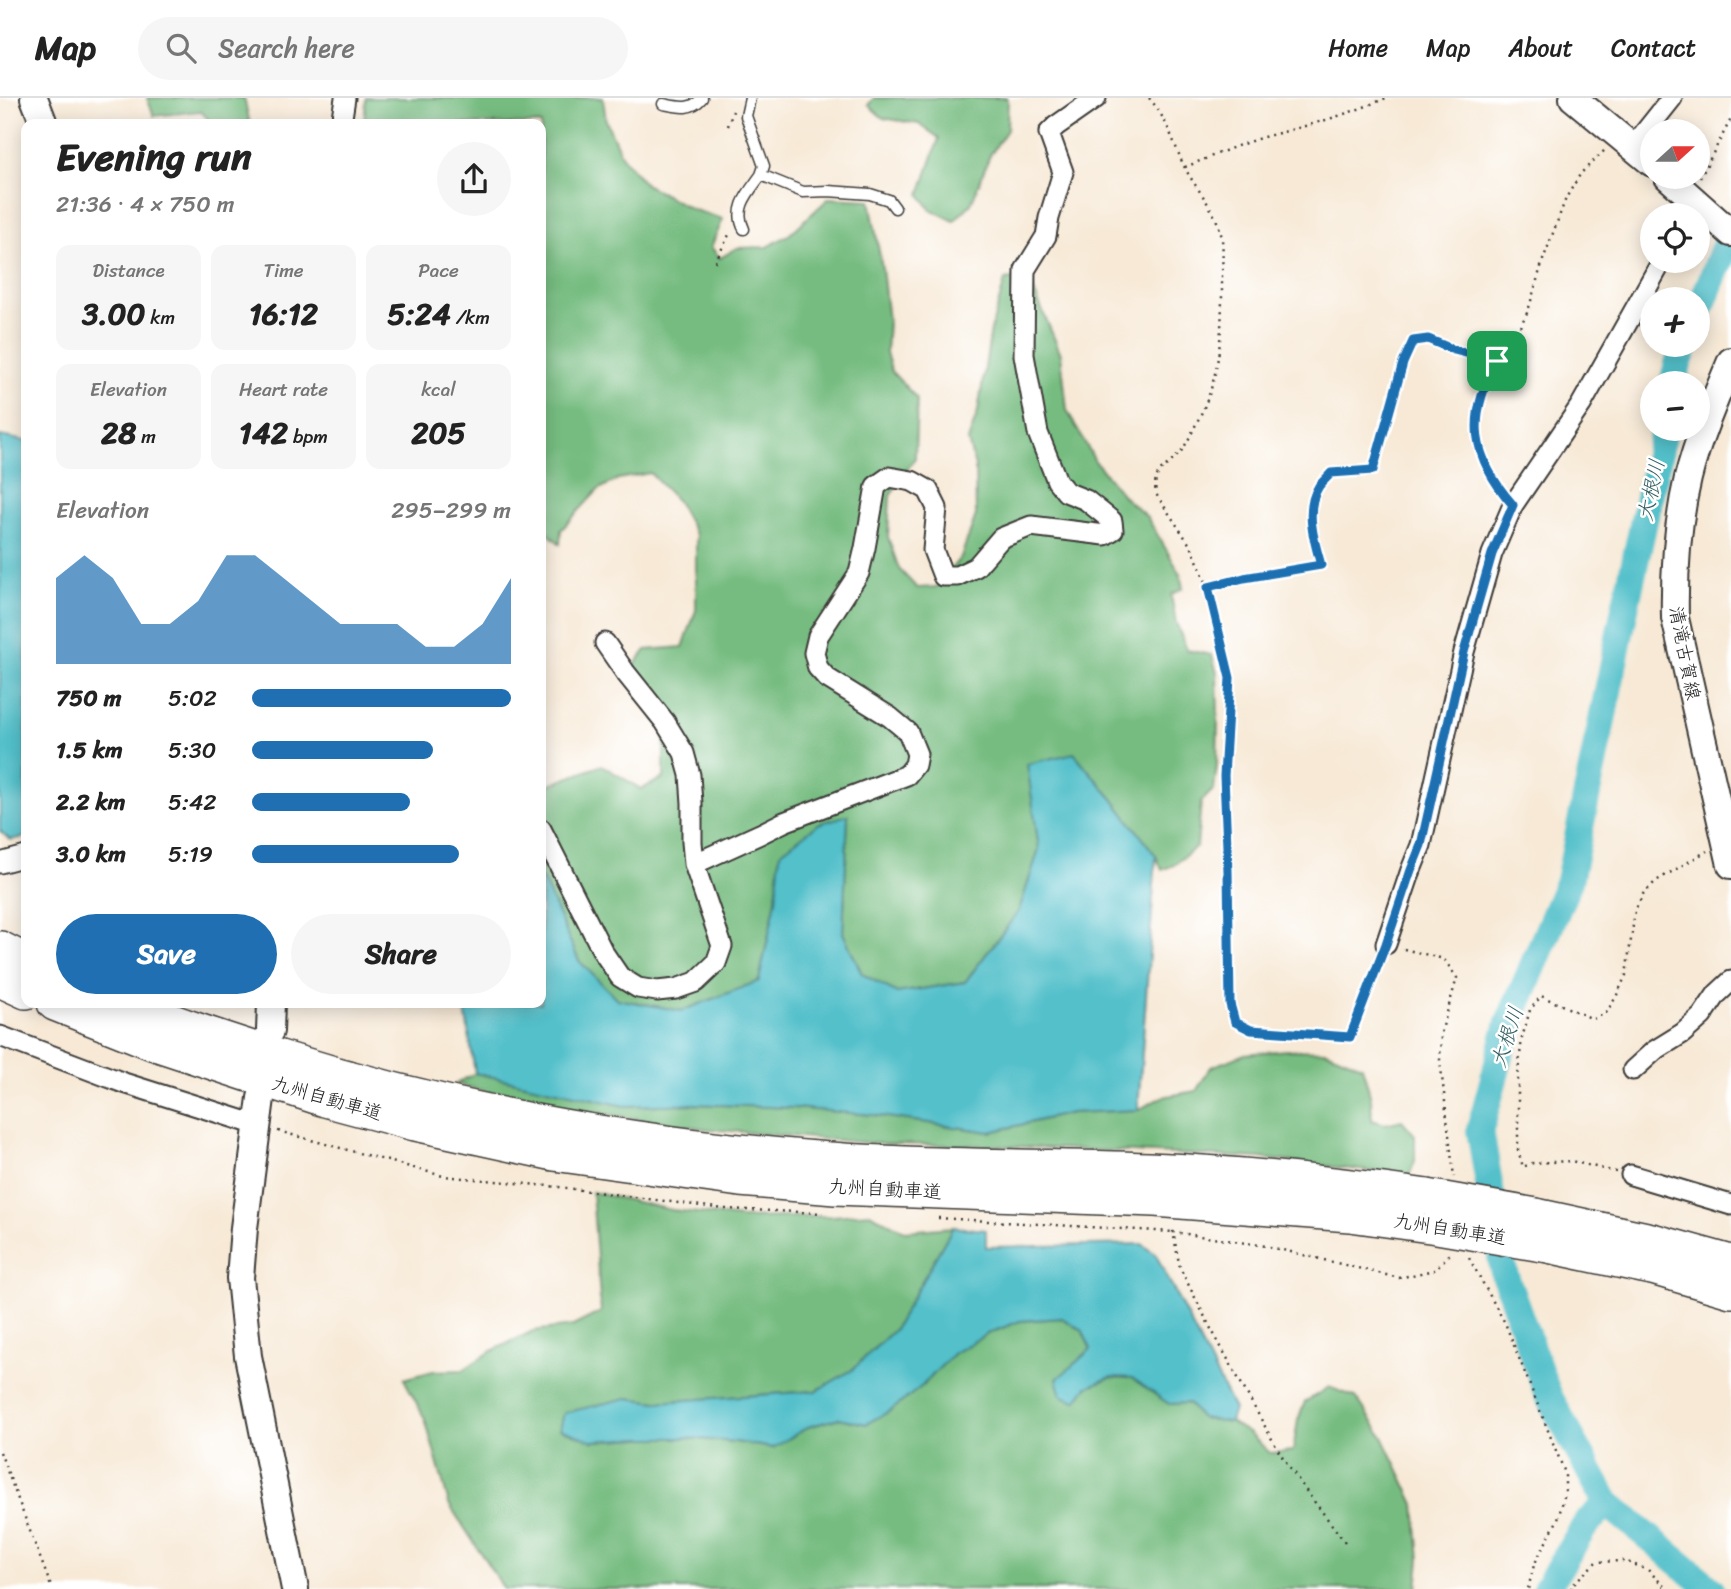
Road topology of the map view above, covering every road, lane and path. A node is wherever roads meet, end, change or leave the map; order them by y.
1 (34, 98) edge
2 (345, 98) edge
3 (702, 98) edge
4 (750, 98) edge
5 (1096, 98) edge
6 (1149, 98) edge
7 (1386, 98) edge
8 (1573, 98) edge
9 (1672, 98) edge
10 (663, 104) dead end
11 (42, 119) edge
12 (342, 119) edge
13 (1731, 119) edge
14 (1635, 148) edge
15 (1185, 167) junction
16 (761, 175) junction
17 (1677, 189) edge
18 (1688, 203) edge
19 (1689, 203) edge
20 (895, 208) dead end
21 (1710, 218) edge
22 (741, 224) joint
23 (1731, 233) edge
24 (715, 262) dead end
25 (1655, 273) edge
26 (1497, 361) junction
27 (1731, 361) edge
28 (1513, 505) junction
29 (1208, 587) junction
30 (605, 643) dead end
31 (546, 839) edge
32 (1728, 853) edge
33 (21, 857) edge
34 (0, 863) edge
35 (694, 864) junction
36 (1386, 944) junction
37 (0, 949) edge
38 (21, 960) edge
39 (0, 979) edge
40 (1731, 981) edge
41 (21, 989) edge
42 (68, 1008) edge
43 (136, 1008) edge
44 (271, 1008) edge
45 (270, 1031) dead end
46 (0, 1036) edge
47 (1633, 1070) dead end
48 (261, 1098) dead end
49 (257, 1125) junction
50 (1631, 1175) joint
51 (1731, 1205) edge
52 (1442, 1213) junction
53 (1540, 1230) junction
54 (1467, 1255) dead end
55 (1731, 1263) edge
56 (1731, 1290) edge
57 (0, 1452) edge
58 (1345, 1542) dead end
59 (52, 1589) edge
60 (295, 1589) edge
61 (1528, 1589) edge
62 (1571, 1589) edge
63 (1667, 1589) edge

1 - 11 main road
2 - 12 street
3 - 10 lane
4 - 16 lane
5 - 35 street
6 - 15 path
7 - 15 path
8 - 14 main road
9 - 14 street
13 - 19 path
14 - 26 path
15 - 29 path
16 - 20 lane
16 - 22 lane
17 - 18 main road
21 - 23 main road
22 - 24 path
25 - 28 street
26 - 28 path
26 - 29 path
27 - 32 main road, 清滝古賀線
28 - 36 street
29 - 36 path
30 - 35 street
31 - 35 street
32 - 50 path
33 - 34 street
36 - 52 path
37 - 38 highway
39 - 41 highway
40 - 47 street
42 - 52 highway, 九州自動車道
43 - 52 highway, 九州自動車道
44 - 45 main road
46 - 49 street
48 - 49 main road
49 - 60 main road
50 - 51 street
52 - 53 highway, 九州自動車道, bridge
52 - 58 path
53 - 55 highway, 九州自動車道
53 - 56 highway, 九州自動車道
54 - 61 path
57 - 59 path
62 - 63 path

